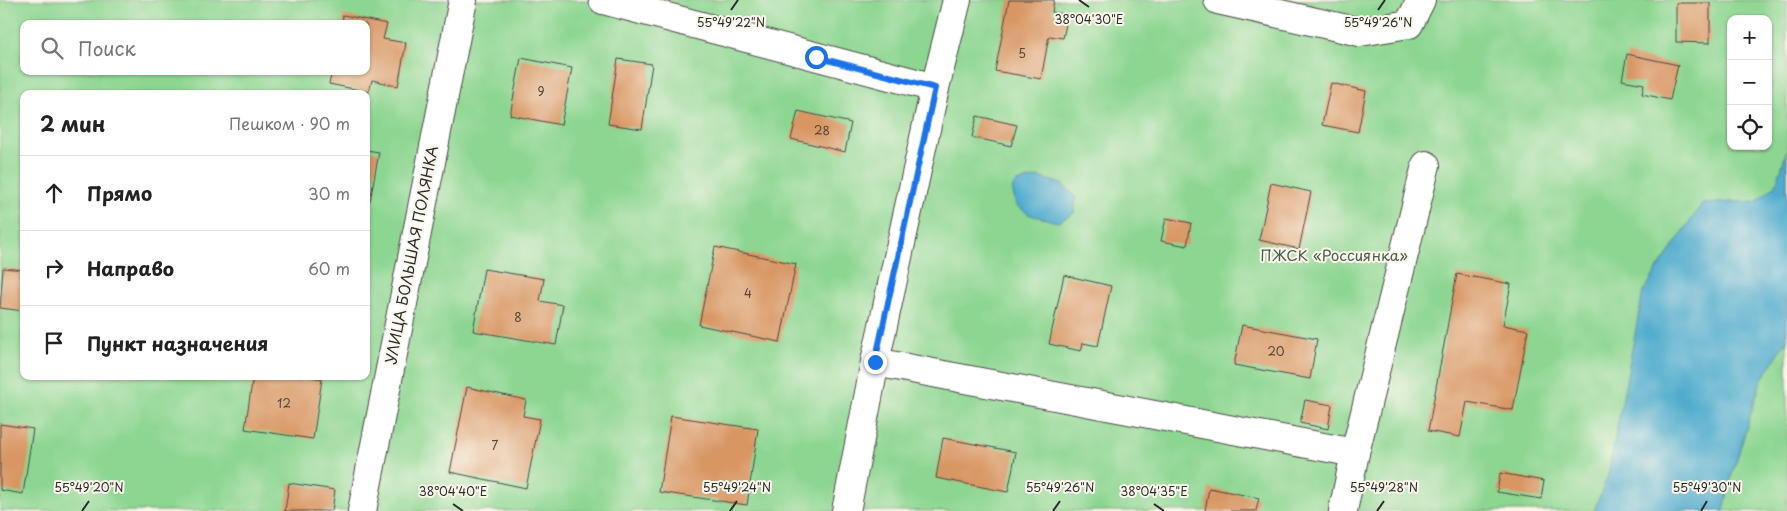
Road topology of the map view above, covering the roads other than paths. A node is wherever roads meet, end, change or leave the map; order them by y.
1 (463, 0) edge
2 (604, 0) edge
3 (957, 0) edge
4 (1218, 0) edge
5 (1422, 0) edge
6 (935, 88) junction
7 (1426, 165) dead end
8 (875, 362) junction
9 (1355, 453) junction
10 (362, 511) edge
11 (846, 511) edge
12 (1343, 511) edge

1 - 10 street, УЛИЦА БОЛЬШАЯ ПОЛЯНКА
2 - 6 street
3 - 6 street
4 - 5 street
6 - 8 street
7 - 9 street
8 - 9 street
8 - 11 street
9 - 12 street

